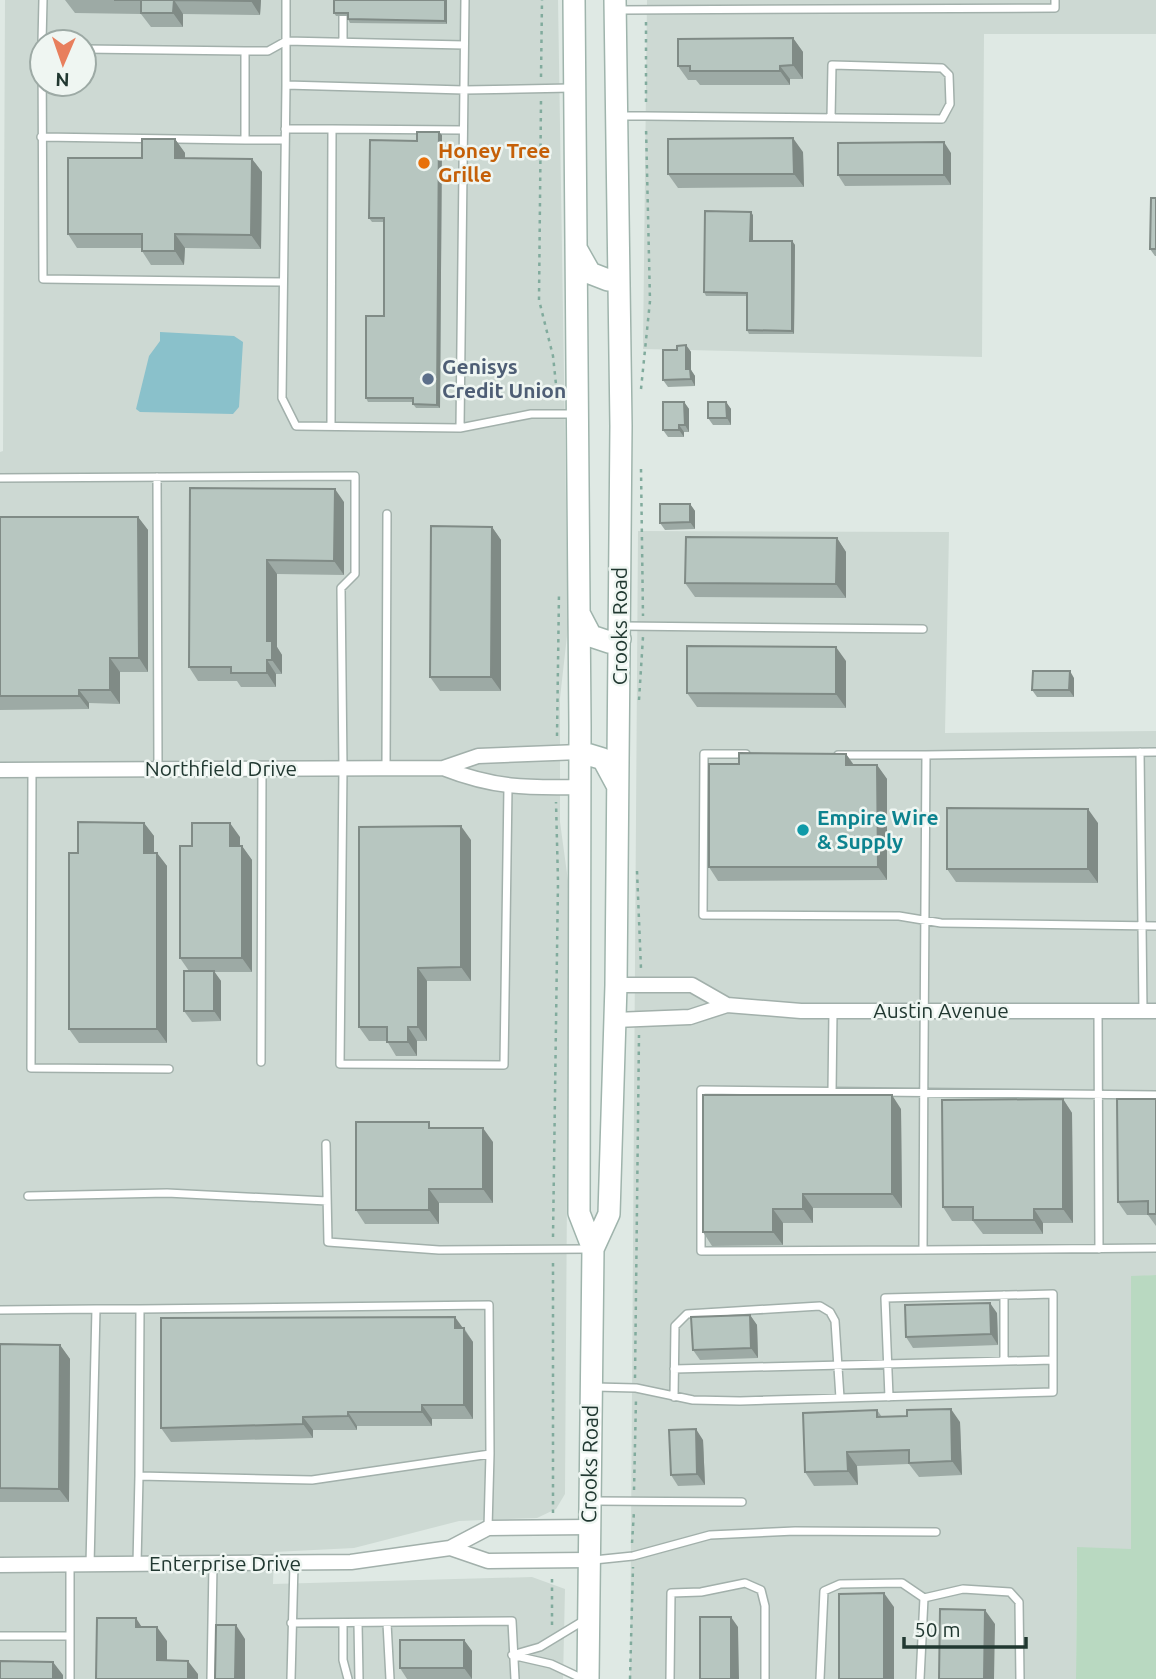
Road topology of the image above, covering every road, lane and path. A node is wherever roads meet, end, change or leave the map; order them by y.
1 (43, 0) edge
2 (286, 0) edge
3 (465, 0) edge
4 (574, 0) edge
5 (684, 0) edge
6 (1055, 0) edge
7 (615, 5) edge
8 (646, 10) junction
9 (684, 10) junction
10 (343, 16) edge
11 (42, 28) edge
12 (286, 41) junction
13 (343, 42) junction
14 (464, 45) junction
15 (98, 50) edge
16 (245, 51) junction
17 (286, 85) junction
18 (575, 88) junction
19 (464, 90) junction
20 (41, 98) edge
21 (616, 116) junction
22 (646, 116) junction
23 (831, 118) junction
24 (285, 129) junction
25 (332, 129) junction
26 (463, 130) junction
27 (41, 137) junction
28 (245, 140) junction
29 (285, 140) junction
30 (577, 248) junction
31 (618, 277) junction
32 (283, 282) junction
33 (640, 399) dead end
34 (578, 414) junction
35 (331, 426) junction
36 (460, 428) junction
37 (641, 467) dead end
38 (157, 477) junction
39 (0, 478) edge
40 (387, 514) dead end
41 (579, 613) junction
42 (643, 626) junction
43 (923, 629) dead end
44 (620, 633) junction
45 (638, 702) dead end
46 (580, 752) junction
47 (1140, 752) junction
48 (1156, 752) edge
49 (759, 754) edge
50 (829, 755) edge
51 (926, 755) junction
52 (343, 768) junction
53 (386, 768) junction
54 (443, 768) junction
55 (158, 769) junction
56 (262, 769) junction
57 (0, 770) edge
58 (32, 770) junction
59 (508, 787) junction
60 (580, 788) junction
61 (619, 790) junction
62 (637, 863) dead end
63 (923, 921) junction
64 (1141, 926) junction
65 (1156, 926) edge
66 (579, 980) junction
67 (616, 985) junction
68 (641, 985) junction
69 (727, 1005) junction
70 (925, 1009) junction
71 (1098, 1011) junction
72 (1149, 1011) edge
73 (833, 1012) junction
74 (639, 1018) junction
75 (615, 1020) junction
76 (261, 1062) dead end
77 (169, 1069) dead end
78 (832, 1092) junction
79 (924, 1093) junction
80 (1100, 1095) junction
81 (1156, 1095) edge
82 (326, 1144) dead end
83 (28, 1196) dead end
84 (327, 1201) junction
85 (593, 1248) junction
86 (1156, 1248) edge
87 (1099, 1249) junction
88 (923, 1250) junction
89 (1004, 1295) junction
90 (96, 1308) junction
91 (140, 1309) junction
92 (0, 1310) edge
93 (1053, 1360) junction
94 (1004, 1361) junction
95 (887, 1363) junction
96 (837, 1364) junction
97 (674, 1368) junction
98 (591, 1387) junction
99 (636, 1388) junction
100 (889, 1396) junction
101 (674, 1397) junction
102 (839, 1398) junction
103 (490, 1454) junction
104 (139, 1476) junction
105 (590, 1501) junction
106 (634, 1501) junction
107 (742, 1502) dead end
108 (590, 1527) junction
109 (488, 1528) junction
110 (936, 1532) dead end
111 (450, 1548) junction
112 (634, 1556) junction
113 (589, 1560) junction
114 (294, 1564) junction
115 (0, 1565) edge
116 (70, 1565) junction
117 (90, 1565) junction
118 (137, 1565) junction
119 (213, 1565) junction
120 (552, 1575) dead end
121 (925, 1598) junction
122 (589, 1617) junction
123 (291, 1623) junction
124 (343, 1623) junction
125 (358, 1623) junction
126 (387, 1623) junction
127 (552, 1633) dead end
128 (0, 1636) edge
129 (70, 1636) junction
130 (512, 1655) junction
131 (70, 1679) edge
132 (211, 1679) edge
133 (291, 1679) edge
134 (348, 1679) edge
135 (359, 1679) edge
136 (390, 1679) edge
137 (515, 1679) edge
138 (583, 1679) edge
139 (588, 1679) edge
140 (630, 1679) edge
141 (670, 1679) edge
142 (765, 1679) edge
143 (820, 1679) edge
144 (920, 1679) edge
145 (1020, 1679) edge

1 - 11 lane
2 - 12 lane
3 - 14 lane
4 - 18 main road, Crooks Road
5 - 9 lane
6 - 9 lane
7 - 8 lane
7 - 21 main road, Crooks Road
8 - 9 lane
8 - 22 path
10 - 13 lane
12 - 13 lane
12 - 16 lane
12 - 17 lane
13 - 14 lane
14 - 19 lane
15 - 16 lane
16 - 28 lane
17 - 19 lane
17 - 24 lane
18 - 19 lane
18 - 30 main road, Crooks Road
19 - 26 lane
20 - 27 lane
21 - 22 lane
21 - 31 main road, Crooks Road
22 - 23 lane
22 - 33 path
23 - 23 lane
24 - 25 lane
24 - 29 lane
25 - 26 lane
25 - 35 lane
26 - 36 lane
27 - 28 lane
27 - 32 lane
28 - 29 lane
29 - 32 lane
30 - 31 main road
30 - 34 main road, Crooks Road
31 - 44 main road, Crooks Road
32 - 35 lane
34 - 36 lane
34 - 41 main road, Crooks Road
35 - 36 lane
37 - 42 path
38 - 39 lane
38 - 52 lane
38 - 55 lane
40 - 53 lane
41 - 44 main road
41 - 46 main road, Crooks Road
42 - 43 lane
42 - 44 lane
42 - 45 path
44 - 61 main road, Crooks Road
46 - 54 street, Northfield Drive
46 - 60 main road, Crooks Road
46 - 61 main road
47 - 48 lane
47 - 51 lane
47 - 64 lane
49 - 63 lane
50 - 51 lane
51 - 63 lane
52 - 53 street, Northfield Drive
52 - 56 street, Northfield Drive
52 - 59 lane
53 - 54 street, Northfield Drive
54 - 59 street, Northfield Drive
55 - 56 street, Northfield Drive
55 - 58 street, Northfield Drive
56 - 76 lane
57 - 58 street, Northfield Drive
58 - 77 lane
59 - 60 street, Northfield Drive
60 - 66 main road, Crooks Road
61 - 67 main road, Crooks Road
62 - 68 path
63 - 64 lane
63 - 70 lane
64 - 65 lane
64 - 72 lane
66 - 75 main road
66 - 85 main road, Crooks Road
67 - 68 street, Austin Avenue
67 - 75 main road, Crooks Road
68 - 69 street, Austin Avenue
69 - 73 street, Austin Avenue
69 - 74 street, Austin Avenue
70 - 71 street, Austin Avenue
70 - 73 street, Austin Avenue
70 - 79 lane
71 - 72 street, Austin Avenue
71 - 80 lane
73 - 78 lane
74 - 75 street, Austin Avenue
74 - 99 path
75 - 85 main road, Crooks Road
78 - 79 lane
78 - 88 lane
79 - 80 lane
79 - 88 lane
80 - 81 lane
80 - 87 lane
82 - 84 lane
83 - 84 lane
84 - 85 lane
85 - 98 main road, Crooks Road
86 - 87 lane
87 - 88 lane
89 - 93 lane
89 - 94 lane
89 - 95 lane
90 - 91 lane
90 - 92 lane
90 - 117 lane
91 - 103 lane
91 - 104 lane
93 - 94 lane
93 - 100 lane
94 - 95 lane
95 - 96 lane
95 - 100 lane
96 - 97 lane
96 - 97 lane
96 - 102 lane
97 - 101 lane
98 - 99 lane
98 - 105 main road, Crooks Road
99 - 101 lane
99 - 106 path
100 - 102 lane
101 - 102 lane
103 - 104 lane
103 - 109 lane
104 - 118 lane
105 - 106 lane
105 - 108 main road, Crooks Road
106 - 107 lane
106 - 112 path
108 - 109 street, Enterprise Drive
108 - 113 main road, Crooks Road
109 - 111 street, Enterprise Drive
110 - 112 lane
111 - 113 street, Enterprise Drive
111 - 114 street, Enterprise Drive
112 - 113 lane
112 - 140 path
113 - 122 main road, Crooks Road
114 - 119 street, Enterprise Drive
114 - 123 lane
115 - 116 street, Enterprise Drive
116 - 117 street, Enterprise Drive
116 - 129 lane
117 - 118 street, Enterprise Drive
118 - 119 street, Enterprise Drive
119 - 132 lane
120 - 127 path
121 - 143 lane
121 - 144 lane
121 - 145 lane
122 - 130 lane
122 - 139 main road, Crooks Road
123 - 124 lane
123 - 133 lane
124 - 125 lane
124 - 134 lane
125 - 126 lane
125 - 135 lane
126 - 130 lane
126 - 136 lane
128 - 129 lane
129 - 131 lane
130 - 137 lane
130 - 138 lane
141 - 142 lane

